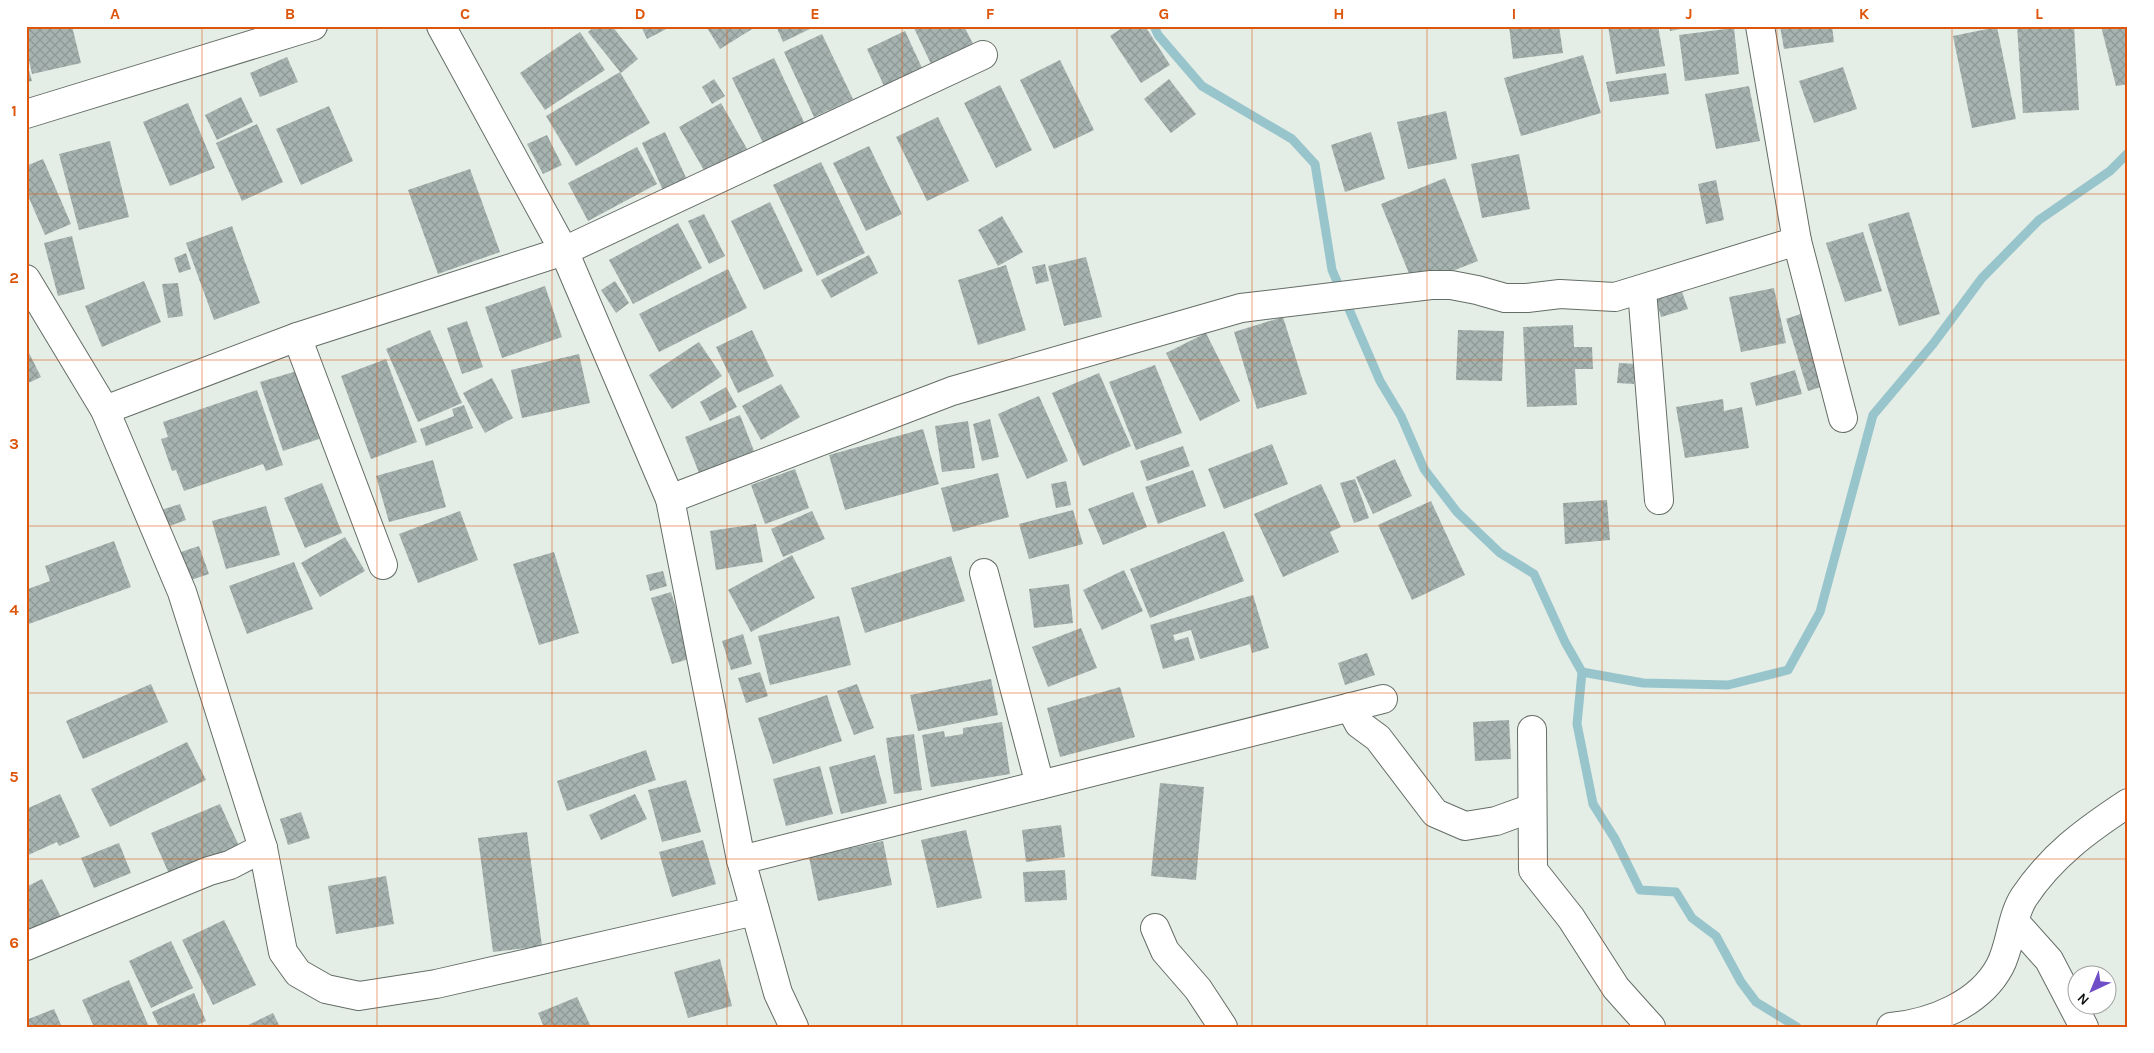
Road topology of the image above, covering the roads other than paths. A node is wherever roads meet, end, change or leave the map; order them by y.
1 (313, 26) edge
2 (440, 26) edge
3 (1760, 26) edge
4 (983, 55) dead end
5 (26, 114) edge
6 (1797, 241) junction
7 (564, 251) junction
8 (26, 279) edge
9 (1642, 290) junction
10 (297, 337) junction
11 (105, 410) junction
12 (1842, 418) dead end
13 (670, 500) junction
14 (1659, 500) dead end
15 (383, 565) dead end
16 (984, 573) dead end
17 (1383, 699) dead end
18 (1350, 707) junction
19 (1532, 730) dead end
20 (1040, 785) junction
21 (2128, 803) edge
22 (1532, 808) junction
23 (263, 848) junction
24 (741, 860) junction
25 (755, 911) junction
26 (2015, 922) junction
27 (1156, 928) dead end
28 (26, 946) edge
29 (794, 1027) edge
30 (1222, 1027) edge
31 (1651, 1027) edge
32 (1891, 1027) edge
33 (2084, 1027) edge

1 - 5 street
2 - 7 street
3 - 6 street
4 - 7 street
6 - 9 street
6 - 12 street
7 - 10 street
7 - 13 street
8 - 11 street
9 - 13 street
9 - 14 street
10 - 11 street
10 - 15 street
11 - 23 street
13 - 24 street
16 - 20 street
17 - 18 street
18 - 20 street
18 - 22 street
19 - 22 street
20 - 24 street
21 - 26 street
22 - 31 street
23 - 25 street
23 - 28 street
24 - 25 street
25 - 29 street
26 - 32 street
26 - 33 street
27 - 30 street

